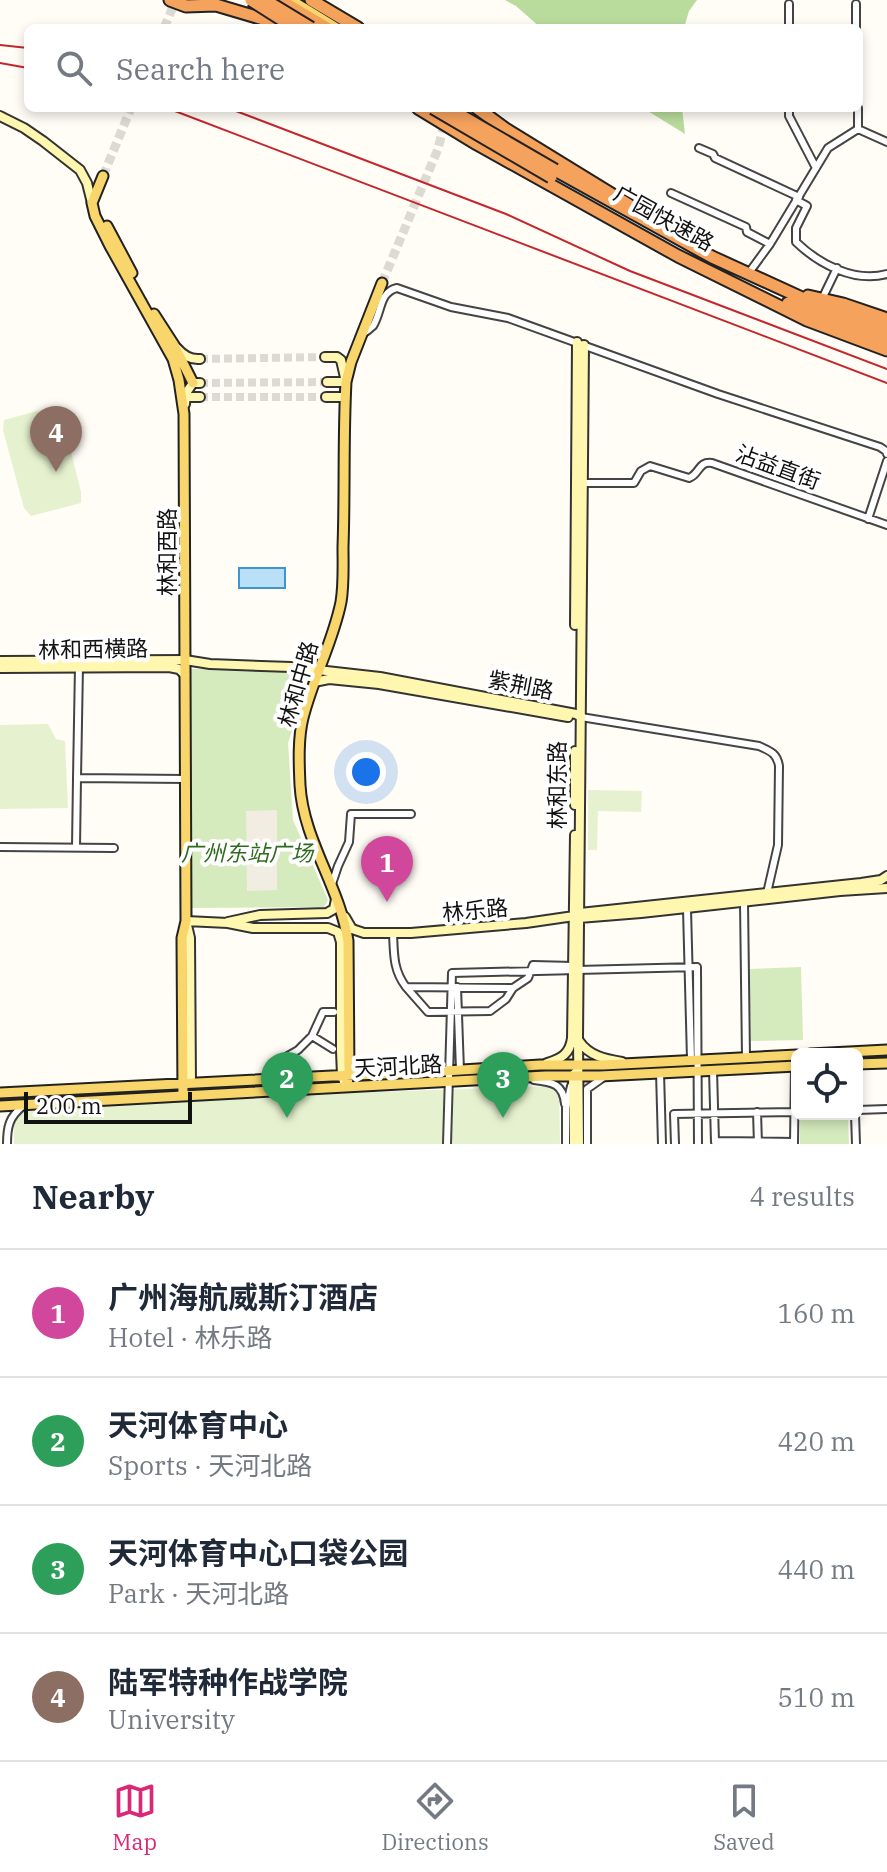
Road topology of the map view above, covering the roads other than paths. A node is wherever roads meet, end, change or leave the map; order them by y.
1 (170, 0) edge
2 (249, 0) edge
3 (265, 0) edge
4 (280, 0) edge
5 (291, 0) edge
6 (311, 0) edge
7 (789, 4) dead end
8 (856, 4) dead end
9 (276, 24) edge
10 (279, 24) edge
11 (288, 24) edge
12 (304, 24) edge
13 (320, 24) edge
14 (330, 24) edge
15 (351, 24) edge
16 (789, 24) edge
17 (856, 24) edge
18 (425, 112) edge
19 (440, 112) edge
20 (454, 112) edge
21 (460, 112) edge
22 (482, 112) edge
23 (789, 112) edge
24 (858, 112) edge
25 (0, 116) edge
26 (455, 129) junction
27 (858, 129) junction
28 (507, 130) junction
29 (887, 142) edge
30 (477, 144) junction
31 (699, 148) dead end
32 (816, 168) junction
33 (553, 174) junction
34 (103, 176) tunnel mouth
35 (671, 193) dead end
36 (798, 198) junction
37 (92, 203) junction
38 (651, 224) junction
39 (770, 244) junction
40 (678, 256) junction
41 (837, 268) junction
42 (748, 274) junction
43 (887, 274) edge
44 (382, 283) tunnel mouth
45 (755, 287) junction
46 (785, 291) junction
47 (822, 299) junction
48 (887, 319) edge
49 (887, 329) edge
50 (362, 334) junction
51 (887, 340) edge
52 (580, 343) junction
53 (174, 345) junction
54 (887, 350) edge
55 (325, 357) dead end
56 (183, 365) junction
57 (179, 380) junction
58 (327, 382) tunnel mouth
59 (346, 382) junction
60 (197, 383) joint
61 (186, 397) junction
62 (200, 397) tunnel mouth
63 (326, 397) tunnel mouth
64 (345, 397) junction
65 (184, 414) junction
66 (887, 454) edge
67 (887, 461) edge
68 (579, 483) junction
69 (868, 519) junction
70 (887, 525) edge
71 (185, 660) junction
72 (0, 661) edge
73 (79, 664) junction
74 (0, 668) edge
75 (319, 671) junction
76 (185, 675) junction
77 (314, 682) junction
78 (577, 716) junction
79 (77, 778) junction
80 (186, 779) junction
81 (411, 814) dead end
82 (0, 847) edge
83 (76, 847) junction
84 (114, 848) dead end
85 (340, 861) junction
86 (324, 862) junction
87 (887, 876) edge
88 (887, 888) edge
89 (334, 889) junction
90 (766, 897) junction
91 (744, 902) junction
92 (687, 909) junction
93 (578, 916) junction
94 (186, 921) junction
95 (228, 923) junction
96 (393, 933) junction
97 (573, 966) junction
98 (406, 987) junction
99 (457, 987) junction
100 (513, 988) junction
101 (458, 1011) junction
102 (334, 1012) dead end
103 (312, 1036) junction
104 (578, 1040) junction
105 (333, 1049) dead end
106 (887, 1050) edge
107 (863, 1051) edge
108 (791, 1055) edge
109 (746, 1057) junction
110 (691, 1059) junction
111 (277, 1062) dead end
112 (887, 1063) edge
113 (863, 1064) edge
114 (540, 1065) junction
115 (791, 1066) edge
116 (632, 1069) junction
117 (460, 1070) junction
118 (713, 1070) junction
119 (577, 1072) junction
120 (660, 1072) junction
121 (346, 1075) junction
122 (613, 1075) junction
123 (520, 1078) junction
124 (187, 1084) junction
125 (346, 1086) junction
126 (587, 1089) junction
127 (0, 1093) edge
128 (183, 1096) junction
129 (579, 1100) junction
130 (24, 1105) junction
131 (0, 1106) edge
132 (566, 1108) junction
133 (887, 1109) edge
134 (863, 1111) edge
135 (757, 1112) junction
136 (791, 1112) edge
137 (715, 1114) junction
138 (795, 1120) edge
139 (856, 1120) edge
140 (715, 1143) edge
141 (758, 1143) edge
142 (794, 1143) edge
143 (7, 1144) edge
144 (447, 1144) edge
145 (566, 1144) edge
146 (576, 1144) edge
147 (587, 1144) edge
148 (665, 1144) edge
149 (675, 1144) edge
150 (698, 1144) edge
151 (856, 1144) edge

1 - 9 highway
2 - 10 highway
2 - 11 highway, bridge
3 - 12 highway, bridge
4 - 13 highway
5 - 14 main road
6 - 15 highway
7 - 16 street
8 - 17 street
18 - 26 highway
19 - 33 highway, 广园快速路, bridge
20 - 33 highway, 广园快速路, bridge
21 - 26 highway
22 - 28 highway
23 - 32 street
24 - 27 street
25 - 37 street, 林和西路
26 - 30 highway
27 - 29 street
27 - 32 street
28 - 30 highway
28 - 38 highway
30 - 40 highway
31 - 36 street
32 - 36 street
33 - 38 highway, 广园快速路
33 - 45 highway, 广园快速路
34 - 37 main road
35 - 39 street
36 - 39 street
36 - 41 street
37 - 53 main road, 林和西路
37 - 57 main road, 林和西路
38 - 42 highway, 广园快速路
39 - 42 street
40 - 45 highway
40 - 54 highway
41 - 43 street
41 - 47 street
42 - 46 highway, 广园快速路
44 - 50 main road, 林和中路
45 - 51 highway, 广园快速路
46 - 47 highway
46 - 49 highway
47 - 48 highway
50 - 52 street
50 - 59 main road, 林和中路
52 - 66 street
52 - 68 street, 林和东路
53 - 56 main road, 林和西路
53 - 56 street
55 - 59 street
56 - 57 street
56 - 60 main road, 林和西路
57 - 65 main road, 林和西路
58 - 59 street
59 - 64 main road, 林和中路
60 - 61 street
61 - 62 street
61 - 65 street
63 - 64 street
64 - 75 main road, 林和中路
65 - 71 main road, 林和西路
67 - 69 street
68 - 69 street, 沾益直街
68 - 78 street, 林和东路
69 - 70 street, 沾益直街
71 - 73 street, 林和西横路
71 - 75 street, 紫荆路
71 - 76 main road, 林和西路
72 - 73 street, 林和西横路
73 - 74 street, 林和西横路
73 - 76 street, 林和西横路
73 - 79 street
75 - 77 main road, 林和中路
75 - 78 street, 紫荆路
76 - 80 main road, 林和西路
77 - 78 street, 紫荆路
77 - 86 main road, 林和中路
78 - 90 street
78 - 93 street, 林和东路
79 - 80 street
79 - 83 street
80 - 94 main road, 林和西路
81 - 85 street
82 - 83 street
83 - 84 street
85 - 86 street
85 - 89 street
86 - 89 main road, 林和中路
87 - 90 street, 林乐路
88 - 90 street, 林乐路
89 - 95 street
89 - 96 street, 林乐路
89 - 121 main road, 林和中路
90 - 91 street, 林乐路
90 - 93 street, 林乐路
91 - 92 street, 林乐路
91 - 109 street
92 - 93 street, 林乐路
92 - 110 street
93 - 96 street, 林乐路
93 - 97 street, 林和东路
93 - 104 street, 林和东路
94 - 95 street
94 - 124 main road, 林和西路
95 - 121 street, 林和中路
96 - 98 street
97 - 100 street
97 - 114 street, 林和东路
98 - 99 street
98 - 101 street
99 - 100 street
99 - 101 street
100 - 101 street
101 - 117 street
102 - 103 street
103 - 105 street
103 - 111 street
104 - 116 street
104 - 119 street, 林和东路
106 - 107 main road
108 - 109 main road, 天河北路
109 - 110 main road, 天河北路
110 - 116 main road, 天河北路
112 - 113 main road
114 - 117 main road, 天河北路
114 - 119 main road, 天河北路
115 - 118 main road, 天河北路
116 - 119 main road, 天河北路
116 - 120 main road, 天河北路
116 - 122 main road, 天河北路
117 - 121 main road, 天河北路
118 - 120 main road, 天河北路
118 - 137 street
119 - 122 main road, 天河北路
119 - 123 main road, 天河北路
119 - 129 street
119 - 132 street
119 - 146 street
120 - 148 street
121 - 124 main road, 天河北路
121 - 125 main road, 林和中路
122 - 126 street
123 - 125 main road, 天河北路
123 - 132 street
124 - 127 main road, 天河北路
124 - 128 main road, 林和西路
125 - 128 main road, 天河北路
126 - 129 street
126 - 147 street
128 - 130 main road, 天河北路
129 - 146 street
130 - 131 main road, 天河北路
130 - 143 street
132 - 145 street
133 - 134 street
135 - 136 street
135 - 137 street
135 - 141 street
137 - 140 street
137 - 149 street
138 - 142 street
139 - 151 street
140 - 141 street
141 - 142 street
144 - 150 street
148 - 149 street

